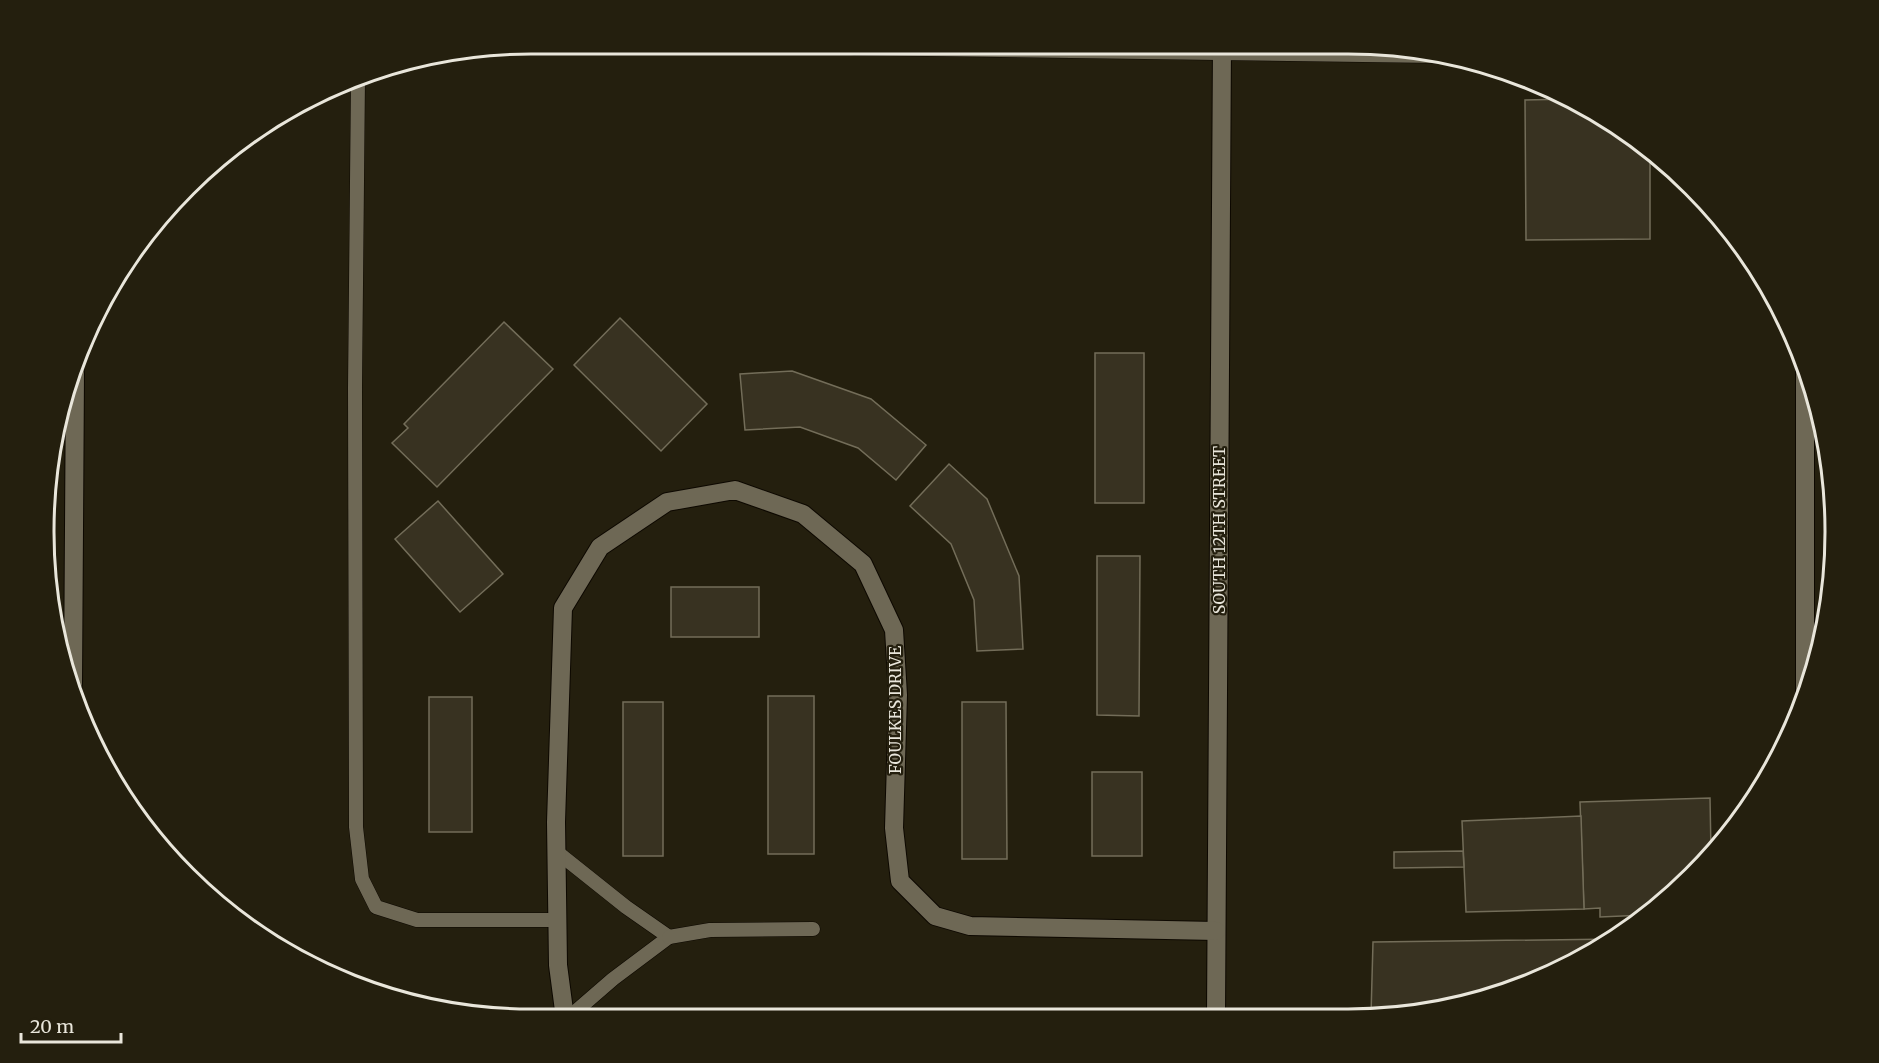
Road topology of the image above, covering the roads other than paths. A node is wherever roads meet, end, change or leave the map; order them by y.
1 (1222, 54) edge
2 (358, 87) edge
3 (75, 392) edge
4 (1805, 395) edge
5 (73, 665) edge
6 (1805, 668) edge
7 (557, 852) junction
8 (557, 920) junction
9 (813, 929) dead end
10 (1216, 931) junction
11 (669, 937) junction
12 (565, 1009) edge
13 (578, 1009) edge
14 (1216, 1009) edge

1 - 10 street, SOUTH 12TH STREET
2 - 8 lane
3 - 5 street
4 - 6 street
7 - 8 street, FOULKES DRIVE
7 - 10 street, FOULKES DRIVE
7 - 11 lane
8 - 12 street, FOULKES DRIVE
9 - 11 lane
10 - 14 street, SOUTH 12TH STREET
11 - 13 lane

